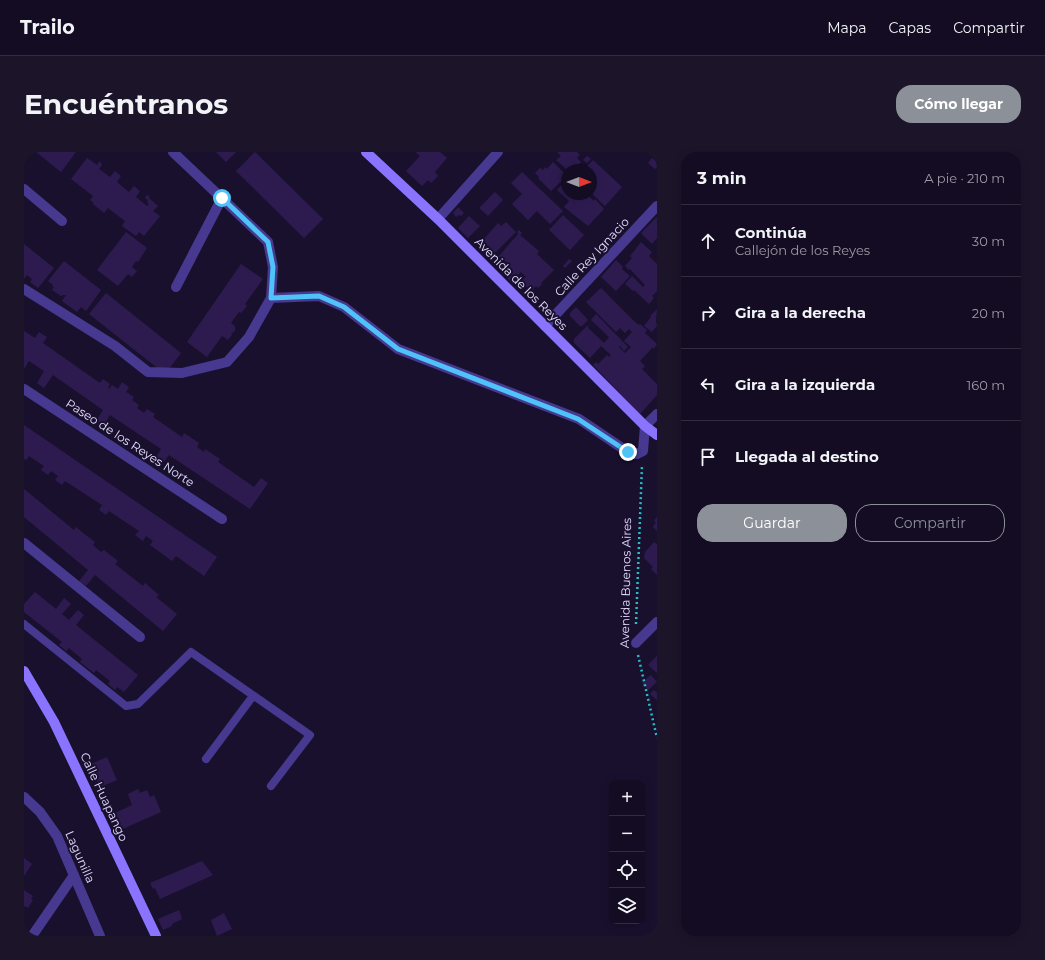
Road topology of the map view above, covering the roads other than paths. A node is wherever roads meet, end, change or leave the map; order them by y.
1 (173, 152) edge
2 (366, 152) edge
3 (498, 152) edge
4 (24, 189) edge
5 (222, 198) junction
6 (657, 206) edge
7 (438, 219) junction
8 (62, 221) dead end
9 (176, 287) dead end
10 (24, 289) edge
11 (271, 298) junction
12 (545, 326) junction
13 (24, 389) edge
14 (657, 414) edge
15 (645, 426) junction
16 (657, 435) edge
17 (222, 519) dead end
18 (24, 543) edge
19 (657, 622) edge
20 (24, 624) edge
21 (140, 637) dead end
22 (636, 643) road end
23 (24, 672) edge
24 (253, 696) junction
25 (206, 759) dead end
26 (271, 786) dead end
27 (24, 797) edge
28 (74, 875) junction
29 (32, 936) edge
30 (100, 936) edge
31 (156, 936) edge

1 - 5 street
2 - 7 main road, Avenida de los Reyes
3 - 7 street
4 - 8 street
5 - 9 street
5 - 11 street
6 - 12 street, Calle Rey Ignacio
7 - 12 main road, Avenida de los Reyes
10 - 11 street
11 - 15 street
12 - 15 main road, Avenida de los Reyes
13 - 17 street, Paseo de los Reyes Norte
14 - 15 street
15 - 16 main road, Avenida de los Reyes
18 - 21 street
19 - 22 street
20 - 24 lane
23 - 31 main road, Calle Huapango
24 - 25 lane
24 - 26 lane
27 - 28 street, Lagunilla
28 - 29 street
28 - 30 street, Lagunilla

